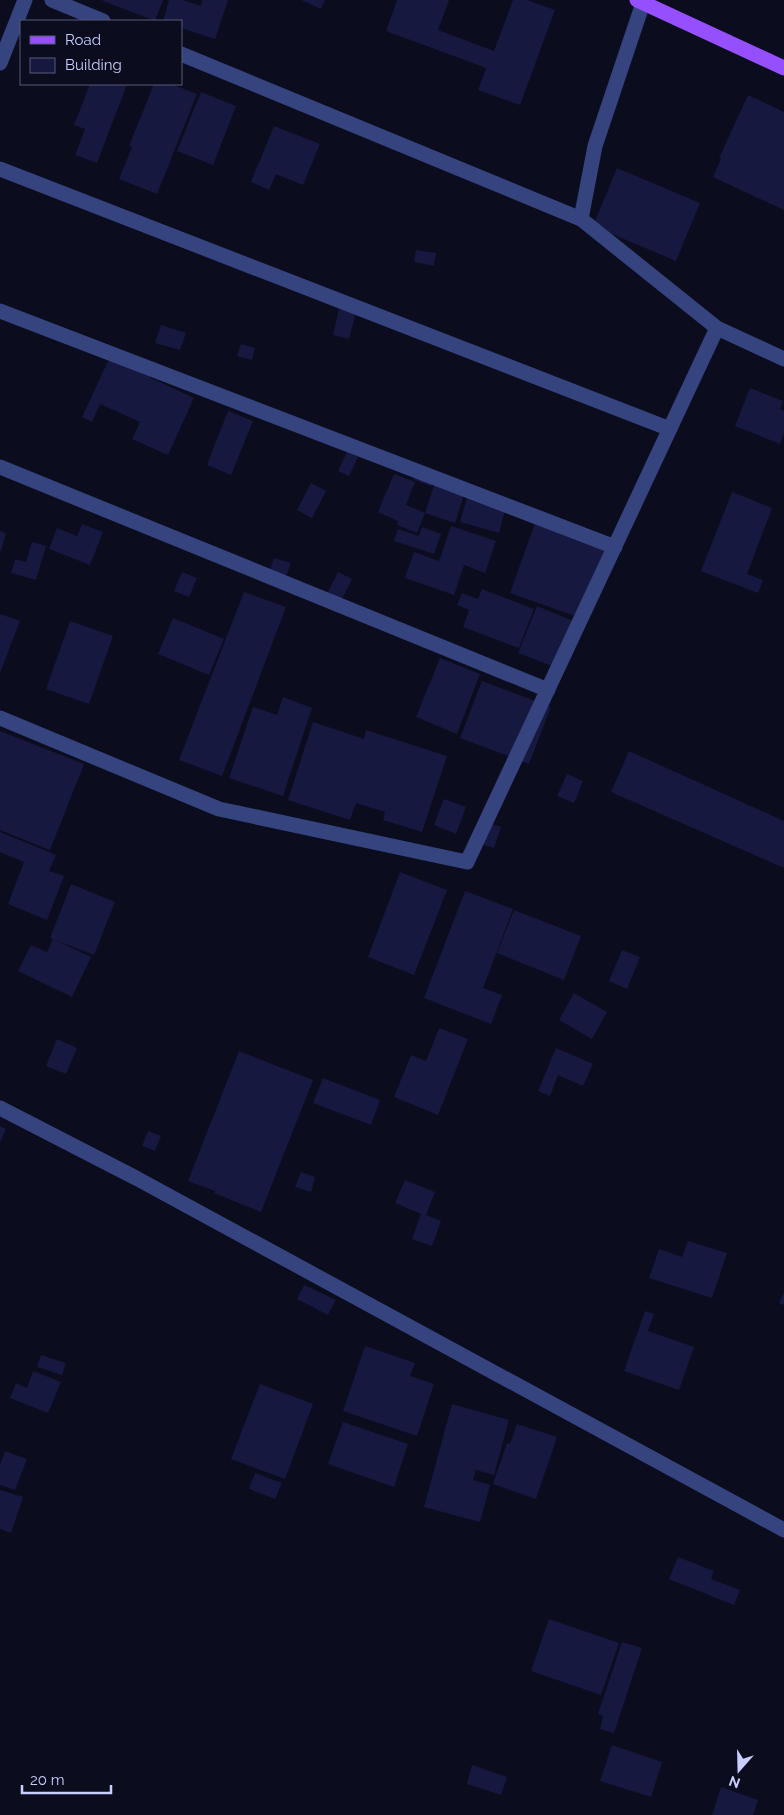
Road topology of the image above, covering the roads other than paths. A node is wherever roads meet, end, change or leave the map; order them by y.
1 (26, 0) edge
2 (52, 0) edge
3 (640, 1) edge
4 (101, 20) edge
5 (182, 54) edge
6 (0, 63) edge
7 (784, 68) edge
8 (0, 169) edge
9 (581, 219) junction
10 (0, 311) edge
11 (717, 328) junction
12 (784, 359) edge
13 (670, 429) junction
14 (0, 467) edge
15 (615, 547) junction
16 (548, 690) junction
17 (0, 718) edge
18 (0, 1108) edge
19 (784, 1530) edge

1 - 6 street
2 - 4 street
3 - 7 main road
3 - 9 street
5 - 9 street
8 - 13 street
9 - 11 street
10 - 15 street
11 - 12 street
11 - 13 street
13 - 15 street
14 - 16 street
15 - 16 street
16 - 17 street
18 - 19 street

